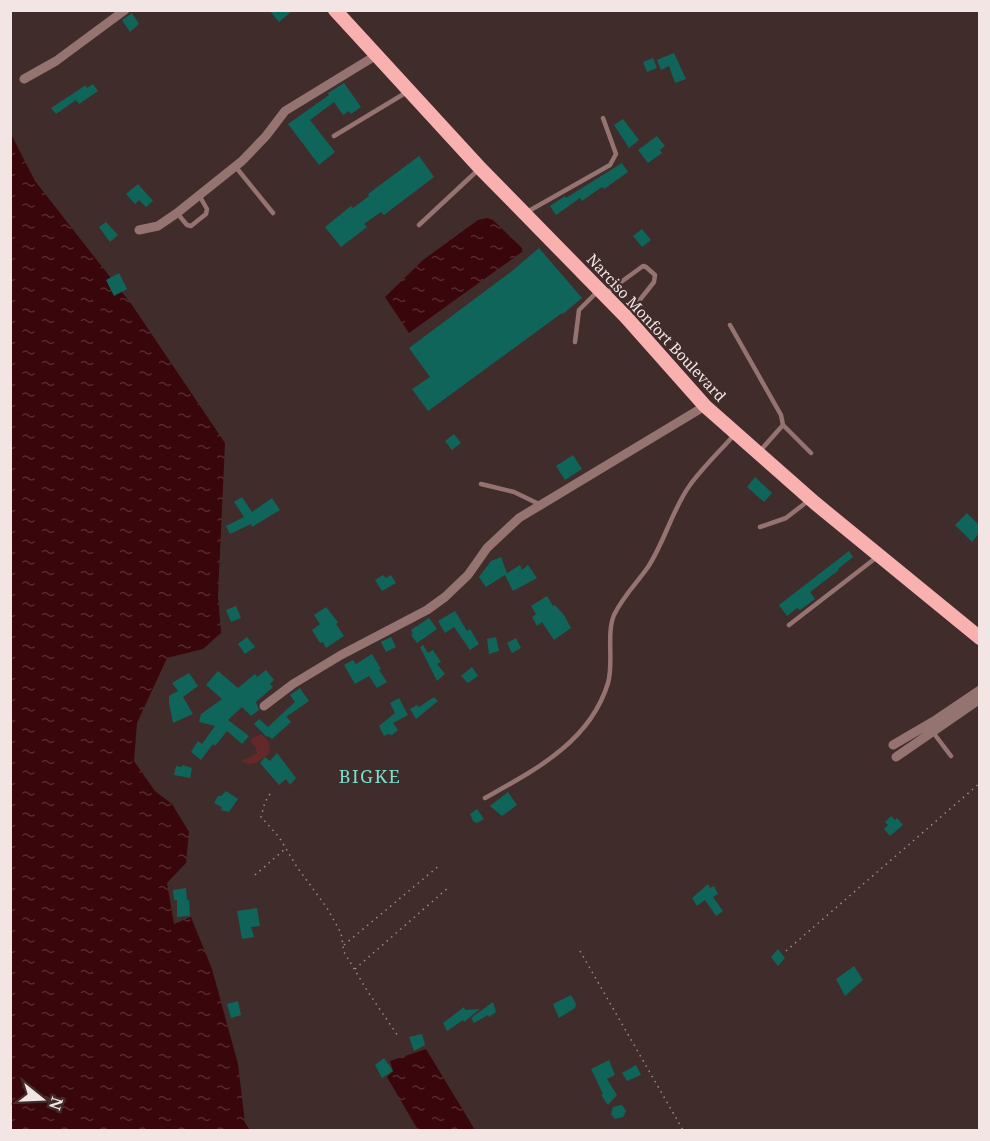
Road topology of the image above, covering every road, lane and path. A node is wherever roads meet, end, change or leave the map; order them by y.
1 (125, 10) edge
2 (336, 10) edge
3 (375, 56) junction
4 (24, 79) dead end
5 (409, 91) junction
6 (603, 118) dead end
7 (334, 136) dead end
8 (235, 166) junction
9 (480, 168) junction
10 (200, 195) junction
11 (177, 213) junction
12 (273, 213) dead end
13 (524, 214) junction
14 (419, 225) dead end
15 (139, 230) dead end
16 (601, 293) junction
17 (626, 317) junction
18 (730, 325) dead end
19 (574, 342) dead end
20 (705, 406) junction
21 (783, 424) junction
22 (735, 434) junction
23 (758, 453) junction
24 (811, 453) dead end
25 (481, 484) dead end
26 (810, 499) junction
27 (541, 504) junction
28 (760, 527) dead end
29 (879, 556) junction
30 (789, 625) dead end
31 (980, 638) edge
32 (980, 690) edge
33 (980, 699) edge
34 (264, 706) dead end
35 (932, 731) junction
36 (893, 745) dead end
37 (951, 756) dead end
38 (896, 757) dead end
39 (980, 783) edge
40 (270, 794) dead end
41 (485, 798) dead end
42 (285, 849) junction
43 (440, 865) dead end
44 (255, 875) dead end
45 (449, 887) dead end
46 (343, 947) junction
47 (580, 951) dead end
48 (786, 951) dead end
49 (354, 969) junction
50 (398, 1036) dead end
51 (683, 1131) edge

1 - 4 street
2 - 3 main road, Narciso Monfort Boulevard
3 - 5 main road, Narciso Monfort Boulevard
3 - 8 street
5 - 7 lane
5 - 9 main road, Narciso Monfort Boulevard
6 - 13 lane
8 - 10 street
8 - 12 lane
9 - 13 main road, Narciso Monfort Boulevard
9 - 14 lane
10 - 11 street
10 - 11 lane
11 - 15 street
13 - 16 main road, Narciso Monfort Boulevard
16 - 17 main road, Narciso Monfort Boulevard
16 - 17 lane
16 - 19 lane
17 - 20 main road, Narciso Monfort Boulevard
18 - 21 lane
20 - 22 main road, Narciso Monfort Boulevard
20 - 27 street
21 - 23 lane
21 - 24 lane
22 - 23 main road, Narciso Monfort Boulevard
22 - 41 lane
23 - 26 main road, Narciso Monfort Boulevard
25 - 27 lane
26 - 28 lane
26 - 29 main road, Narciso Monfort Boulevard
27 - 34 street
29 - 30 lane
29 - 31 main road, Narciso Monfort Boulevard
32 - 36 street
33 - 35 street
35 - 37 lane
35 - 38 street
39 - 48 path
40 - 42 path
42 - 44 path
42 - 46 path
43 - 46 path
45 - 49 path
46 - 49 path
47 - 51 path
49 - 50 path

